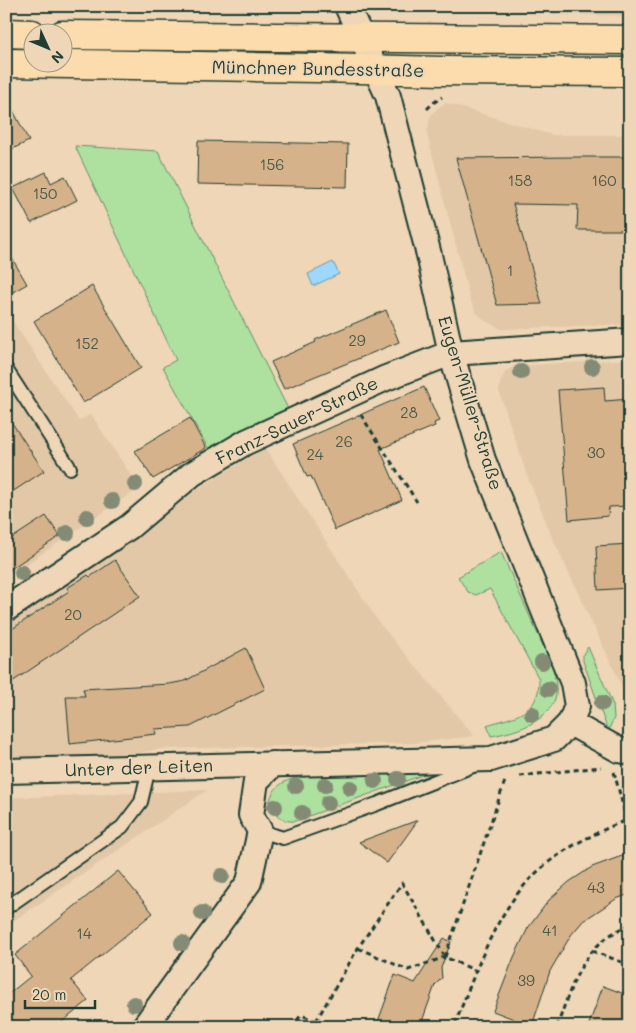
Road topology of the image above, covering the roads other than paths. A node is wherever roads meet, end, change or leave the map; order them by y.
1 (347, 6) edge
2 (6, 33) edge
3 (22, 34) edge
4 (72, 35) edge
5 (360, 36) junction
6 (630, 40) edge
7 (6, 63) edge
8 (375, 69) junction
9 (630, 72) edge
10 (630, 341) edge
11 (452, 353) junction
12 (6, 369) edge
13 (70, 468) dead end
14 (6, 609) edge
15 (570, 723) junction
16 (621, 756) edge
17 (491, 759) junction
18 (272, 764) junction
19 (149, 768) junction
20 (6, 771) edge
21 (260, 832) junction
22 (6, 908) edge
23 (144, 1027) edge

1 - 5 street, Eugen-Müller-Straße
2 - 3 main road
4 - 5 main road, Münchner Bundesstraße
5 - 6 main road, Münchner Bundesstraße
5 - 8 street, Eugen-Müller-Straße
7 - 8 main road, Münchner Bundesstraße
8 - 9 main road, Münchner Bundesstraße
8 - 11 street, Eugen-Müller-Straße
10 - 11 street, Franz-Sauer-Straße
11 - 14 street, Franz-Sauer-Straße
11 - 15 street, Eugen-Müller-Straße
12 - 13 lane
15 - 16 street
15 - 17 street
17 - 18 street
17 - 21 lane
18 - 19 street, Unter der Leiten
18 - 21 street
19 - 20 street, Unter der Leiten
19 - 22 lane
21 - 23 street

